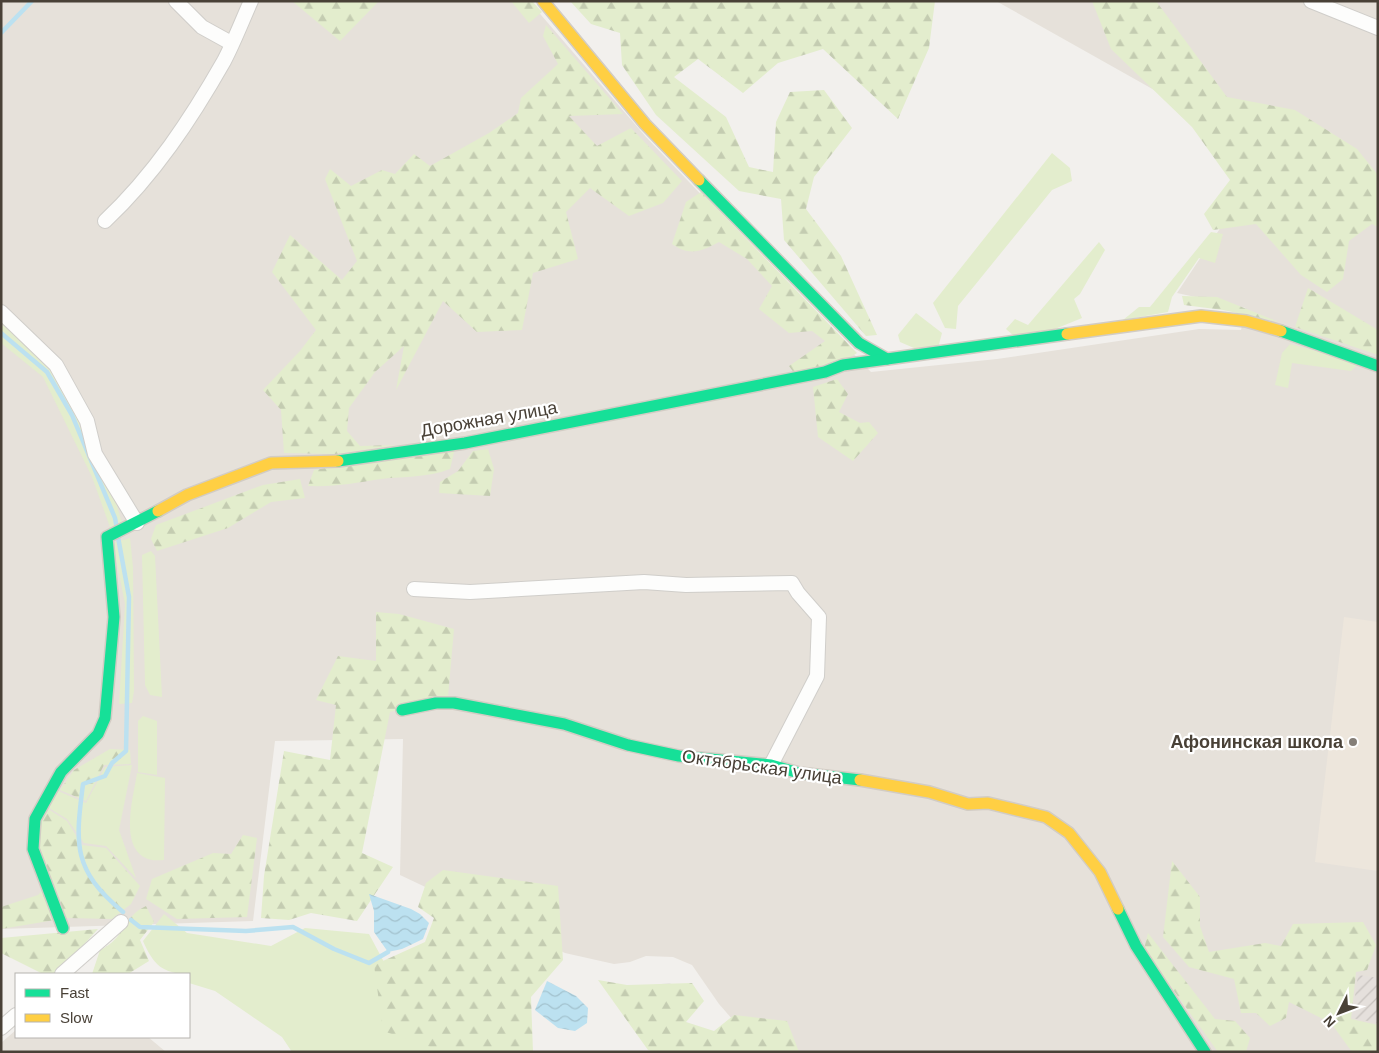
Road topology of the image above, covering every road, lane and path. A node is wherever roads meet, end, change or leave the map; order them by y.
1 (176, 1) edge
2 (251, 1) edge
3 (543, 1) edge
4 (1311, 1) edge
5 (1378, 28) edge
6 (231, 43) junction
7 (105, 221) dead end
8 (1, 312) edge
9 (888, 359) junction
10 (1378, 366) edge
11 (120, 531) junction
12 (414, 589) dead end
13 (402, 710) dead end
14 (771, 765) junction
15 (121, 922) dead end
16 (63, 928) dead end
17 (63, 973) edge
18 (15, 1016) edge
19 (1, 1028) edge
20 (1205, 1052) edge

1 - 6 street
2 - 6 street
3 - 9 street
4 - 5 street
6 - 7 street
8 - 11 street
9 - 10 street, Дорожная улица
9 - 11 street, Дорожная улица
11 - 16 street
12 - 14 street
13 - 14 street, Октябрьская улица
14 - 20 street, Октябрьская улица
15 - 17 street
18 - 19 street

